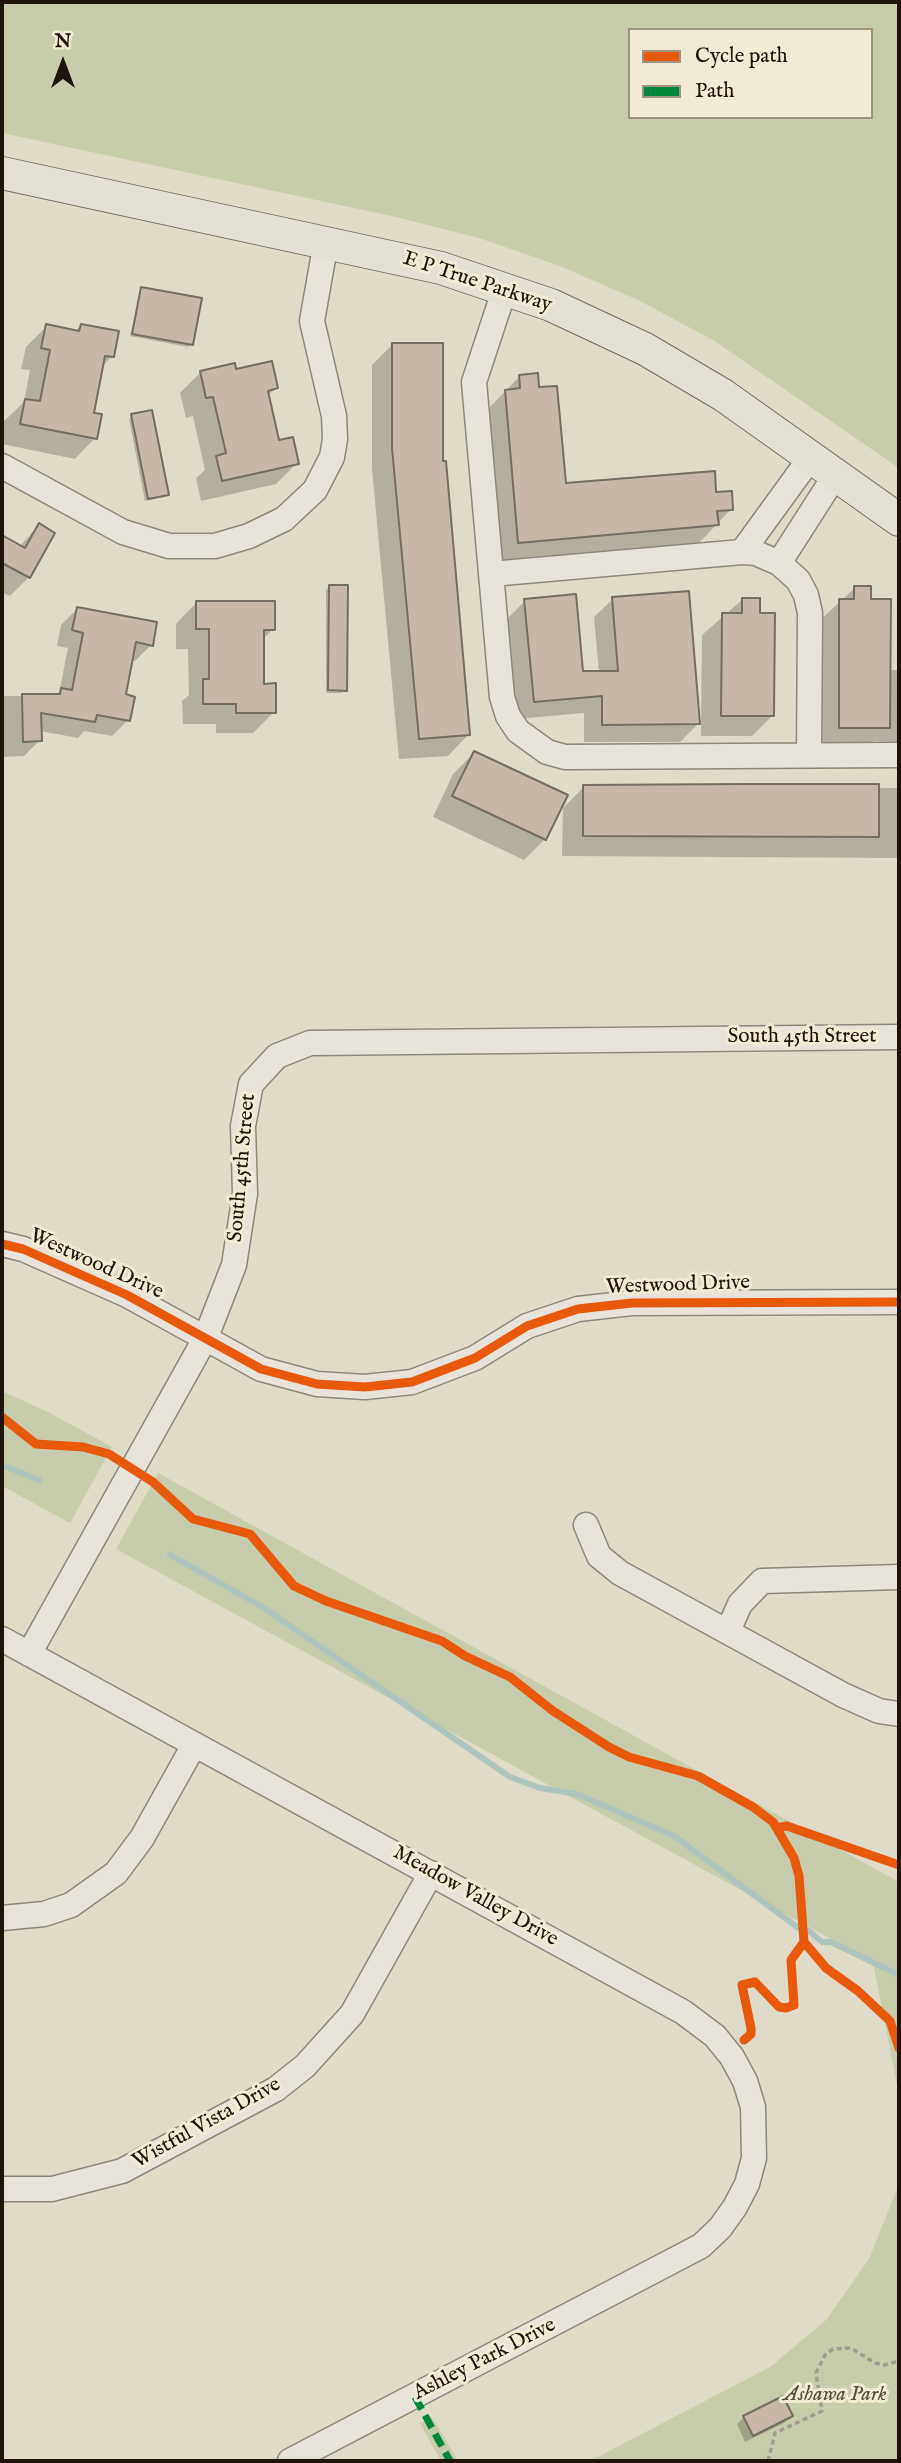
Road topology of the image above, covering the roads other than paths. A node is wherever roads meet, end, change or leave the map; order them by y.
1 (2, 173) edge
2 (326, 242) junction
3 (505, 288) junction
4 (2, 466) edge
5 (824, 466) junction
6 (899, 520) edge
7 (743, 552) junction
8 (779, 563) junction
9 (491, 574) junction
10 (809, 755) junction
11 (899, 755) edge
12 (899, 1037) edge
13 (2, 1244) edge
14 (899, 1301) edge
15 (206, 1336) junction
16 (586, 1525) dead end
17 (899, 1577) edge
18 (728, 1630) junction
19 (2, 1639) edge
20 (29, 1654) junction
21 (899, 1714) edge
22 (194, 1745) junction
23 (431, 1873) junction
24 (2, 1919) edge
25 (2, 2189) edge
26 (680, 2258) joint
27 (290, 2461) edge

1 - 2 main road, E P True Parkway
2 - 3 main road, E P True Parkway
2 - 4 street
3 - 5 main road, E P True Parkway
3 - 9 street
5 - 6 main road, E P True Parkway
5 - 7 street
5 - 8 street
7 - 8 street
7 - 9 street
8 - 10 street
9 - 10 street
10 - 11 street
12 - 15 street, South 45th Street
13 - 15 street, Westwood Drive
14 - 15 street, Westwood Drive
15 - 20 street, South 45th Street
16 - 18 street
17 - 18 street
18 - 21 street
19 - 20 street, Meadow Valley Drive
20 - 22 street, Meadow Valley Drive
22 - 23 street, Meadow Valley Drive
22 - 24 street
23 - 25 street, Wistful Vista Drive
23 - 26 street, Meadow Valley Drive
26 - 27 street, Ashley Park Drive

